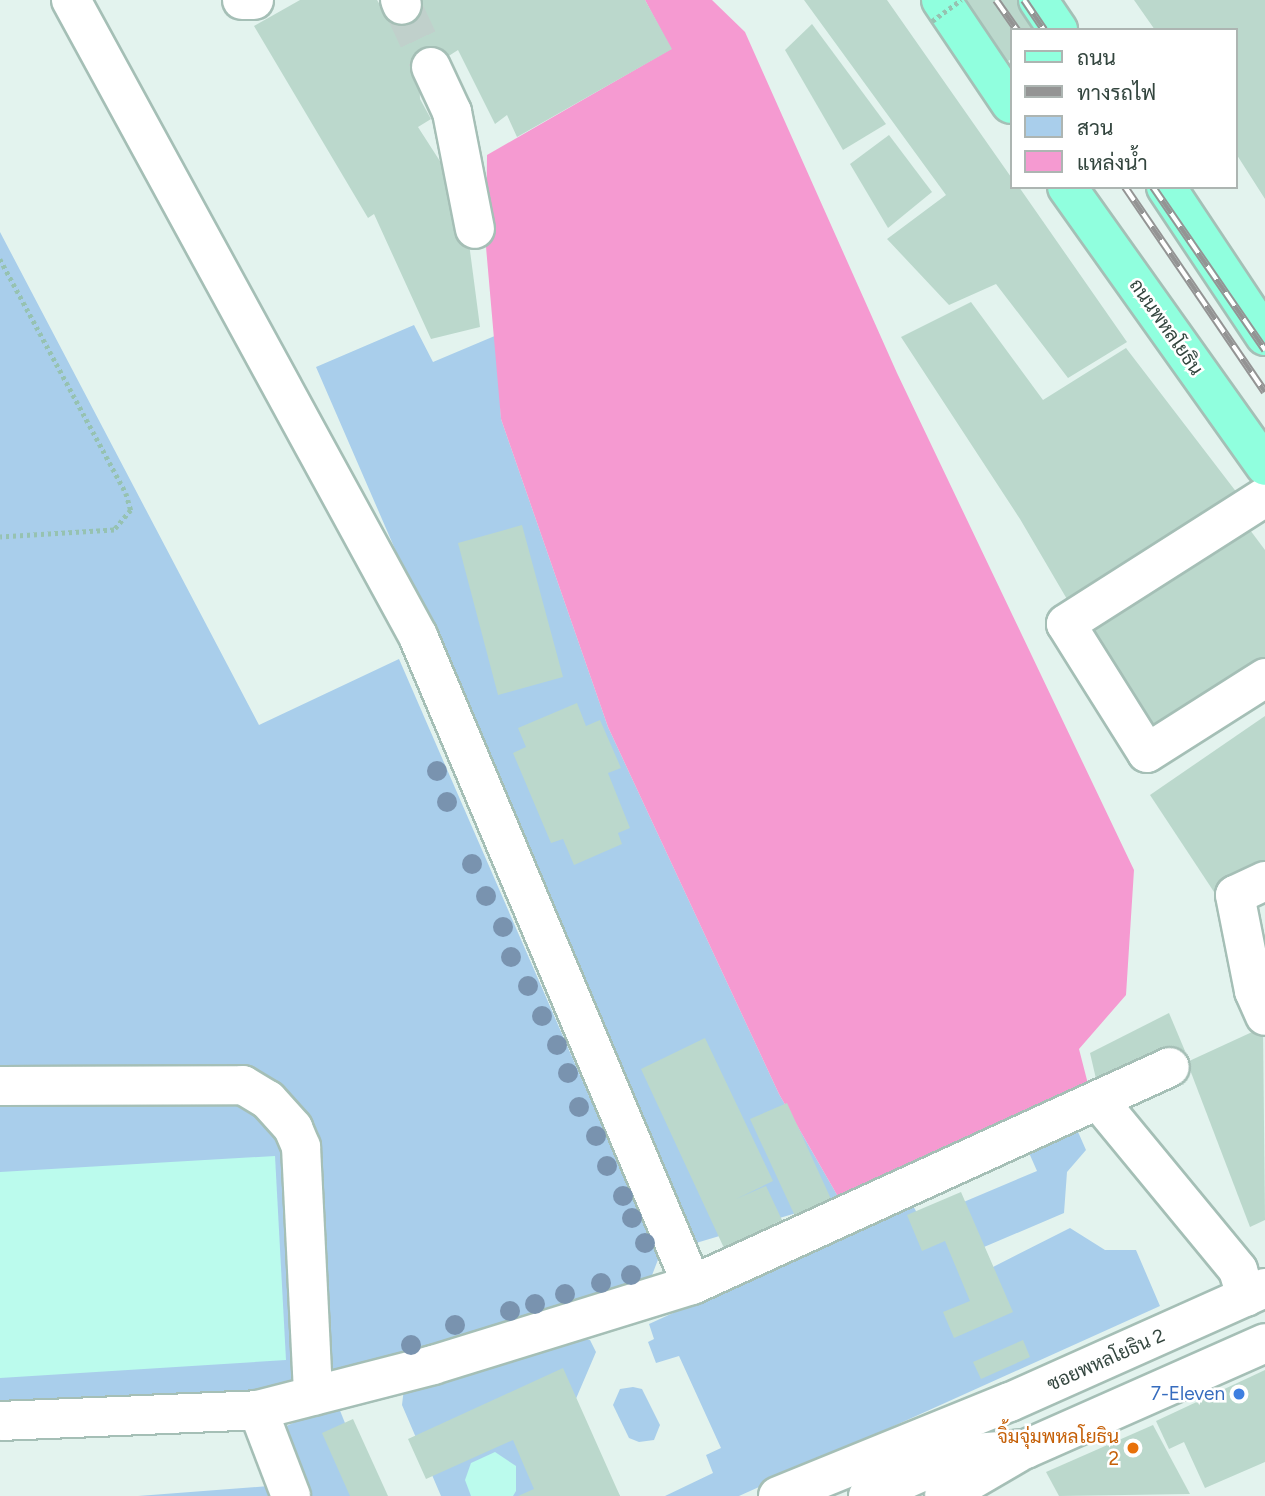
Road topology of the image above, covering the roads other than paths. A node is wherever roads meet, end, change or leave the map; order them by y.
1 (71, 0) edge
2 (242, 0) edge
3 (254, 0) edge
4 (1038, 0) edge
5 (937, 10) edge
6 (1057, 28) edge
7 (431, 67) tunnel mouth
8 (1010, 103) edge
9 (1068, 189) edge
10 (1167, 189) edge
11 (475, 229) dead end
12 (1265, 337) edge
13 (1265, 466) edge
14 (1265, 497) edge
15 (1265, 678) edge
16 (1265, 881) edge
17 (1265, 1016) edge
18 (1170, 1067) dead end
19 (0, 1086) edge
20 (1098, 1100) junction
21 (692, 1285) junction
22 (1256, 1293) edge
23 (1265, 1343) edge
24 (313, 1396) junction
25 (1010, 1402) junction
26 (258, 1410) junction
27 (0, 1422) edge
28 (1026, 1448) junction
29 (962, 1454) junction
30 (291, 1496) edge
31 (778, 1496) edge
32 (868, 1496) edge
33 (944, 1496) edge

1 - 21 street
2 - 3 street
4 - 6 main road
5 - 8 main road
7 - 11 street
9 - 13 main road, ถนนพหลโยธิน
10 - 12 main road
14 - 15 street
16 - 17 street
18 - 20 street
19 - 24 street
20 - 21 street
20 - 22 street
21 - 24 street
22 - 25 street, ซอยพหลโยธิน 2
23 - 28 street, ซอยพหลโยธิน 2
24 - 26 street
25 - 29 street, ซอยพหลโยธิน 2
25 - 31 street
26 - 27 street
26 - 30 street
28 - 29 street, ซอยพหลโยธิน 2
28 - 33 street
29 - 32 street, ซอยพหลโยธิน 2

